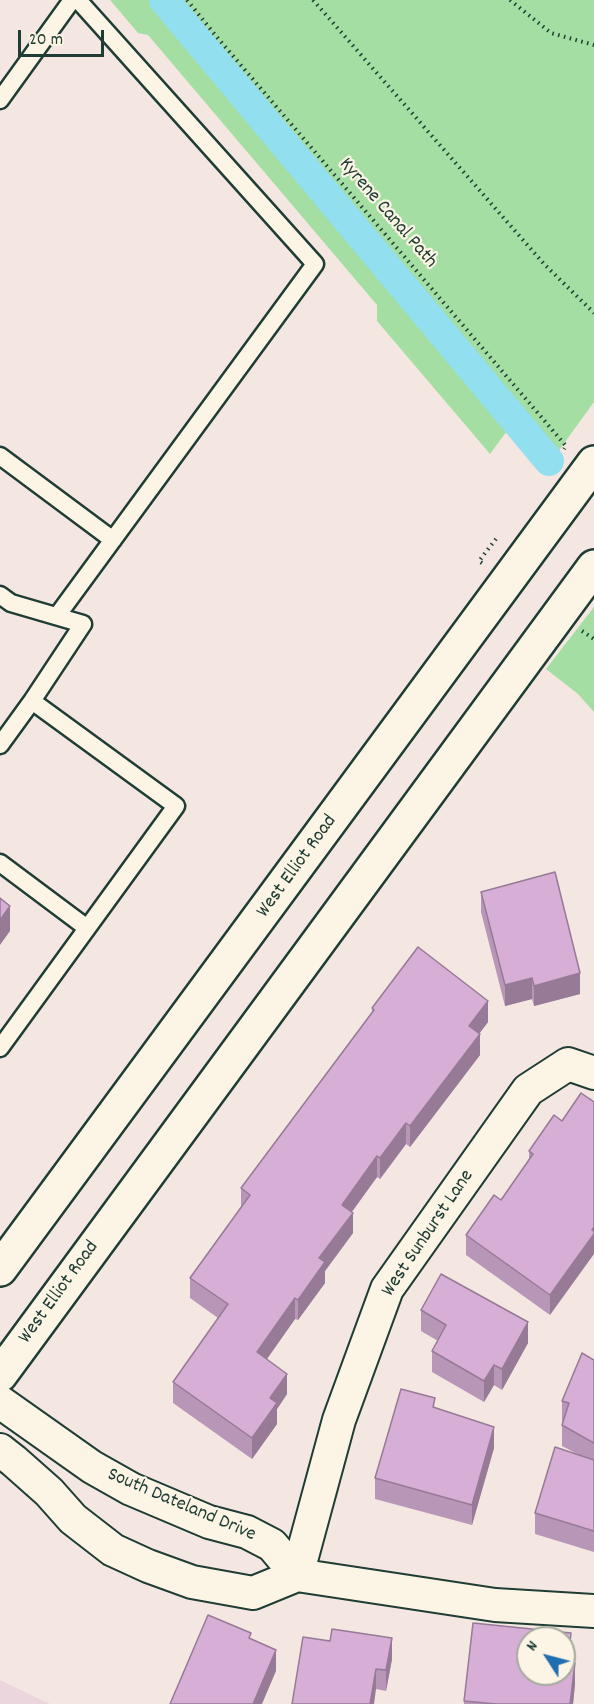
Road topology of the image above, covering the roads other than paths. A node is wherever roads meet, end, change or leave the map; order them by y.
1 (72, 0) edge
2 (78, 0) edge
3 (0, 100) edge
4 (0, 456) edge
5 (594, 463) edge
6 (112, 540) junction
7 (592, 570) edge
8 (0, 595) edge
9 (57, 616) junction
10 (32, 700) junction
11 (0, 744) edge
12 (0, 863) edge
13 (87, 928) junction
14 (0, 1048) edge
15 (581, 1068) edge
16 (0, 1269) edge
17 (0, 1375) edge
18 (0, 1402) edge
19 (0, 1450) edge
20 (297, 1575) junction
21 (594, 1611) edge

1 - 3 lane
2 - 6 lane
4 - 6 lane
5 - 16 main road, West Elliot Road
6 - 9 lane
7 - 17 main road, West Elliot Road
8 - 9 lane
9 - 10 lane
10 - 11 lane
10 - 13 lane
12 - 13 lane
13 - 14 lane
15 - 20 street, West Sunburst Lane
18 - 20 street, South Dateland Drive
19 - 20 street
20 - 21 street

